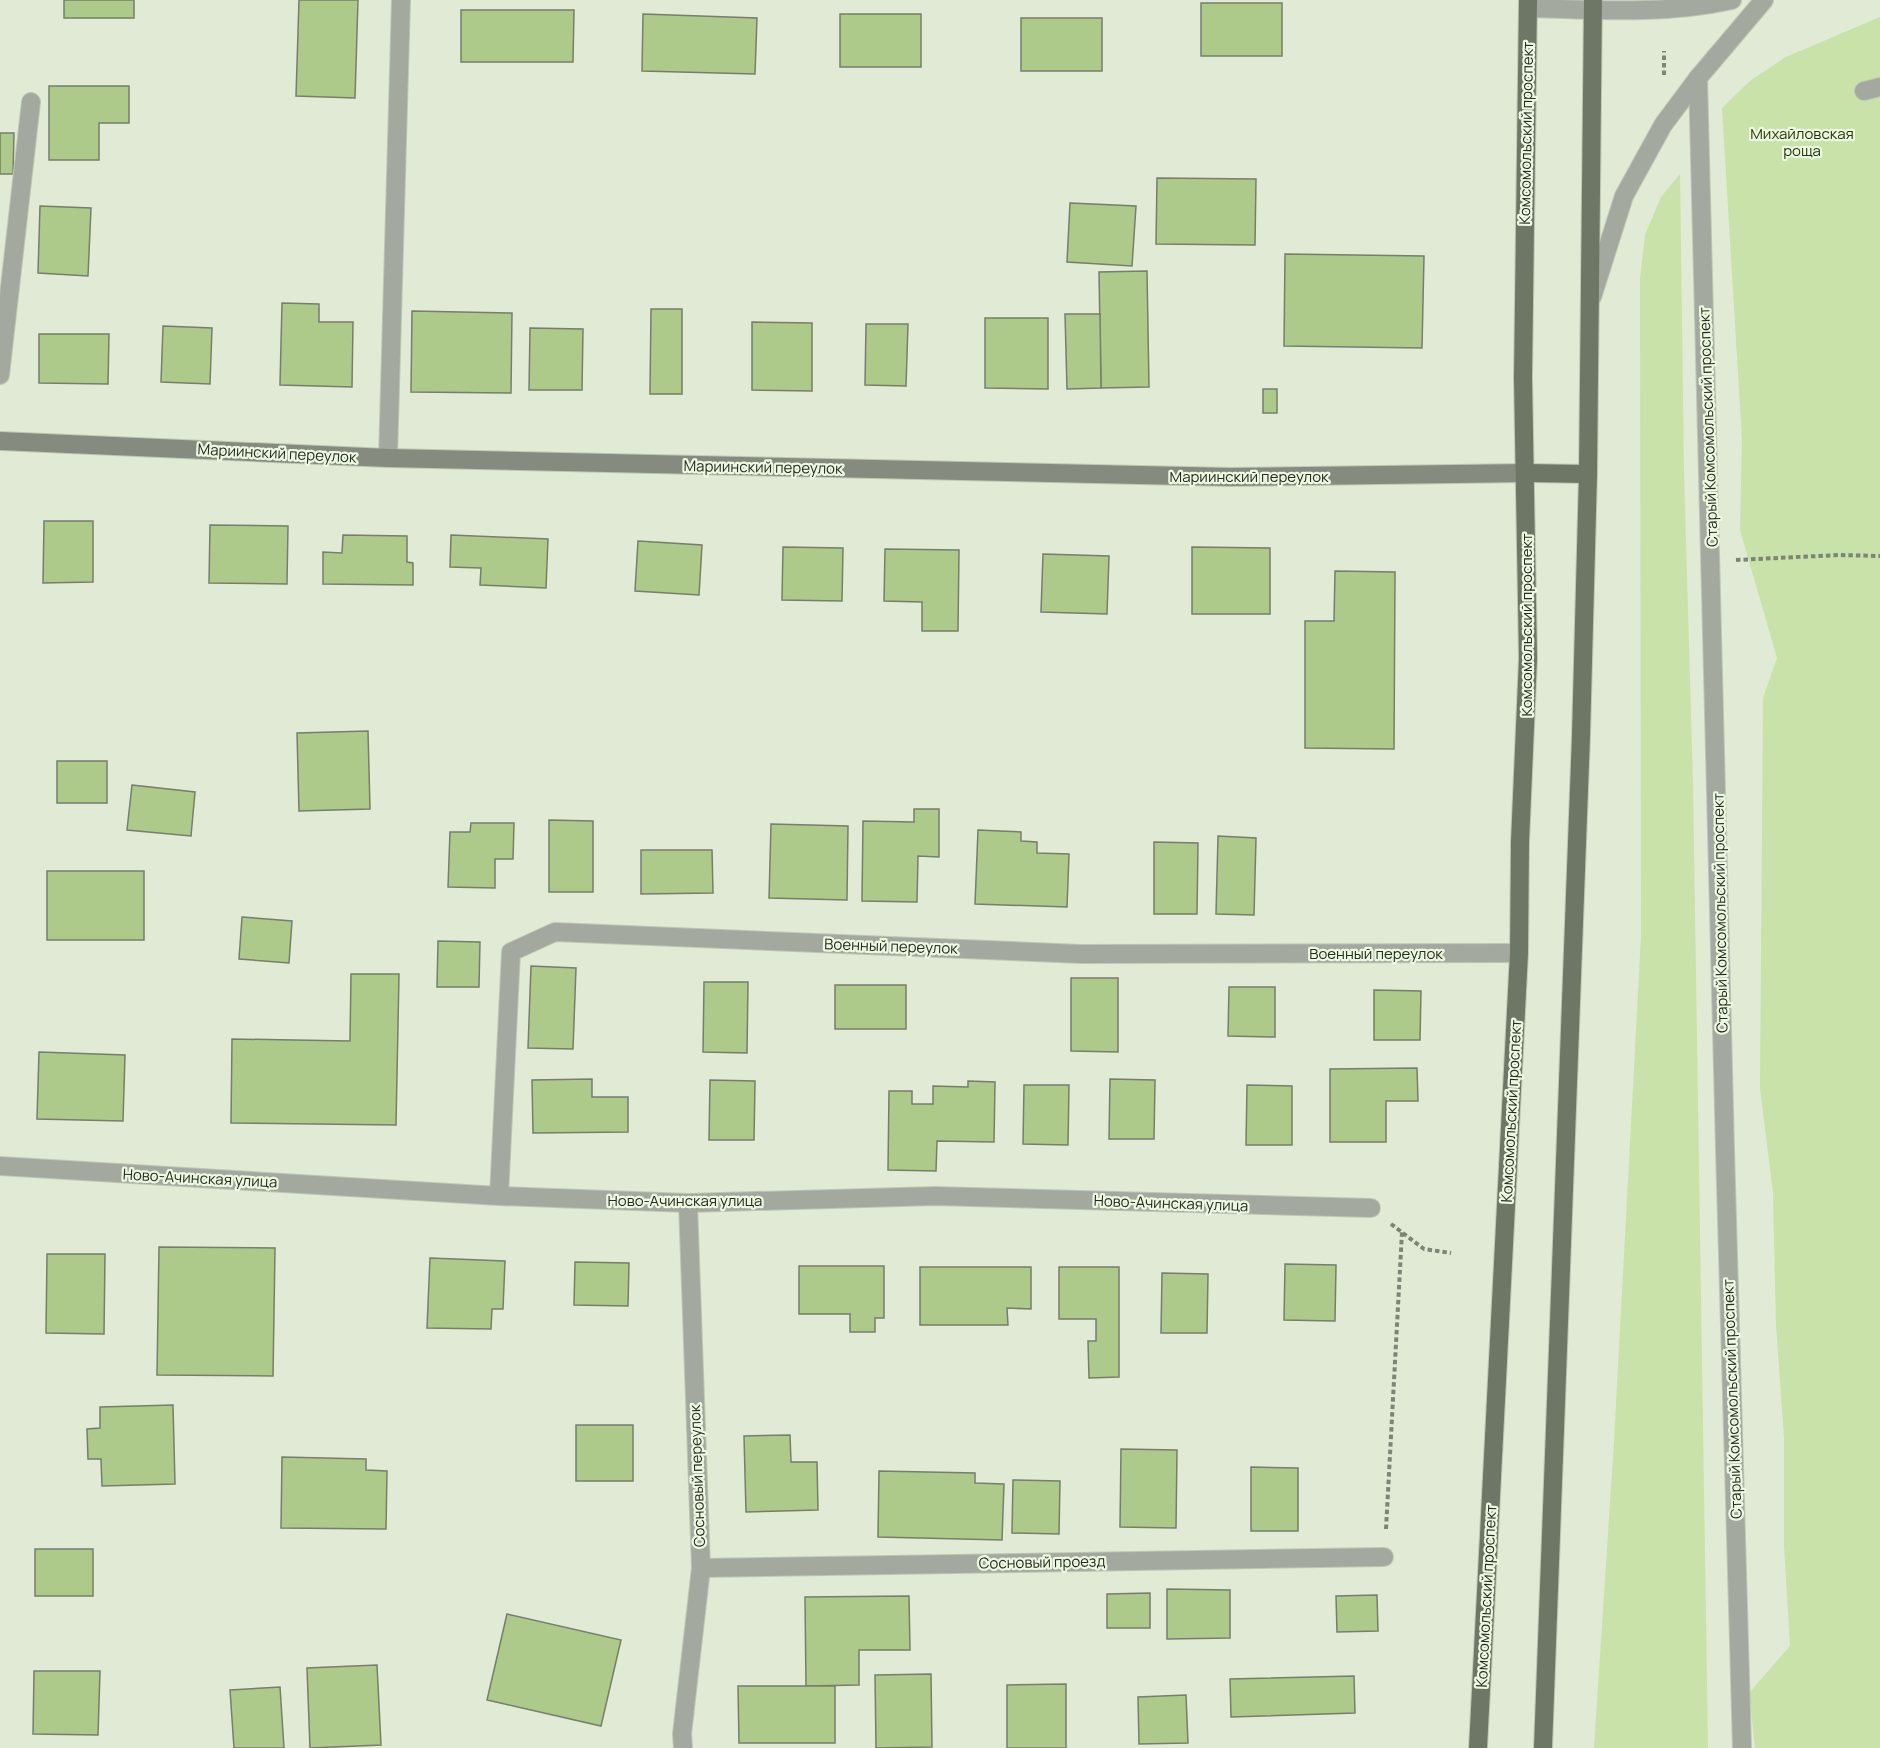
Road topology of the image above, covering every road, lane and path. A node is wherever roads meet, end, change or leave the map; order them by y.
1 (401, 0) edge
2 (1732, 0) edge
3 (1764, 0) edge
4 (1528, 4) edge
5 (1593, 5) edge
6 (1698, 78) junction
7 (31, 102) dead end
8 (1589, 305) junction
9 (0, 375) edge
10 (0, 441) edge
11 (388, 458) junction
12 (1526, 473) junction
13 (1588, 474) junction
14 (1880, 556) edge
15 (1712, 562) junction
16 (1519, 953) junction
17 (0, 1166) edge
18 (499, 1196) junction
19 (687, 1203) junction
20 (1371, 1209) joint
21 (1402, 1232) junction
22 (1451, 1253) dead end
23 (1384, 1557) joint
24 (701, 1568) junction
25 (684, 1748) edge
26 (1478, 1748) edge
27 (1543, 1748) edge
28 (1742, 1748) edge

1 - 11 street
2 - 5 street, Комсомольский проспект
3 - 6 street
4 - 5 street, Комсомольский проспект
4 - 12 main road, Комсомольский проспект
5 - 8 main road
6 - 8 street
6 - 15 street, Старый Комсомольский проспект
7 - 9 street
8 - 13 main road
10 - 11 street, Мариинский переулок
11 - 12 street, Мариинский переулок
12 - 13 main road
12 - 16 main road, Комсомольский проспект
13 - 27 main road
14 - 15 path
15 - 28 street, Старый Комсомольский проспект
16 - 18 street, Военный переулок
16 - 26 main road, Комсомольский проспект
17 - 18 street, Ново-Ачинская улица
18 - 19 street, Ново-Ачинская улица
19 - 20 street, Ново-Ачинская улица
19 - 24 street, Сосновый переулок
20 - 21 path
21 - 22 path
21 - 23 path
23 - 24 street, Сосновый проезд
24 - 25 street, Сосновый переулок

